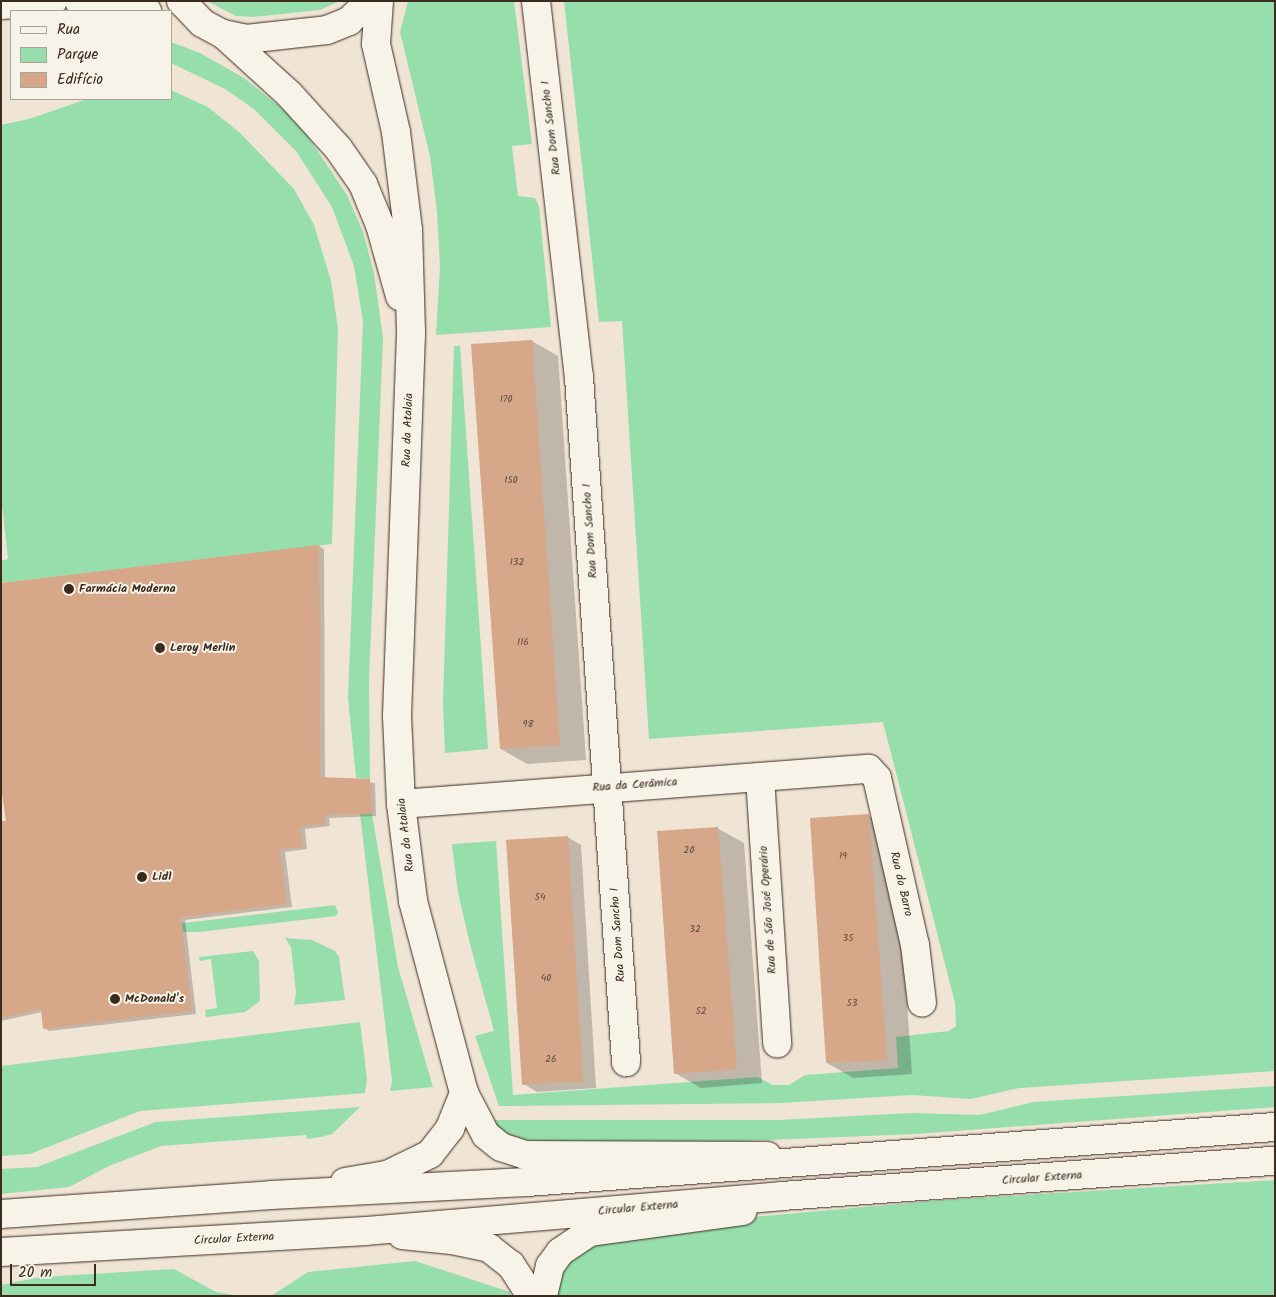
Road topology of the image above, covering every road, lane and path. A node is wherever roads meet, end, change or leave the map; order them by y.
1 (53, 1) edge
2 (79, 1) edge
3 (181, 1) edge
4 (370, 1) edge
5 (379, 1) edge
6 (536, 1) edge
7 (1, 5) edge
8 (142, 10) edge
9 (172, 16) edge
10 (212, 29) junction
11 (411, 334) junction
12 (869, 769) joint
13 (760, 777) junction
14 (609, 787) junction
15 (401, 804) junction
16 (922, 1003) dead end
17 (777, 1043) dead end
18 (626, 1062) dead end
19 (464, 1092) junction
20 (1275, 1127) edge
21 (798, 1161) junction
22 (1275, 1161) edge
23 (271, 1195) junction
24 (782, 1196) junction
25 (1, 1214) edge
26 (366, 1231) junction
27 (1, 1252) edge
28 (532, 1296) edge
29 (543, 1296) edge

1 - 7 street
2 - 8 street
3 - 10 street, Rua da Atalaia
4 - 10 street
5 - 11 street, Rua da Atalaia
6 - 14 street, Rua Dom Sancho I
9 - 10 street
10 - 11 street, Rua da Atalaia
11 - 15 street, Rua da Atalaia
12 - 13 street, Rua da Cerâmica
12 - 16 street, Rua do Barro
13 - 14 street, Rua da Cerâmica
13 - 17 street, Rua de São José Operário
14 - 15 street, Rua da Cerâmica
14 - 18 street, Rua Dom Sancho I
15 - 19 street, Rua da Atalaia
19 - 21 street
19 - 23 street
20 - 21 street
21 - 23 street
22 - 24 street, Circular Externa
23 - 25 street
24 - 26 street, Circular Externa
24 - 29 street
26 - 27 street, Circular Externa
26 - 28 street

